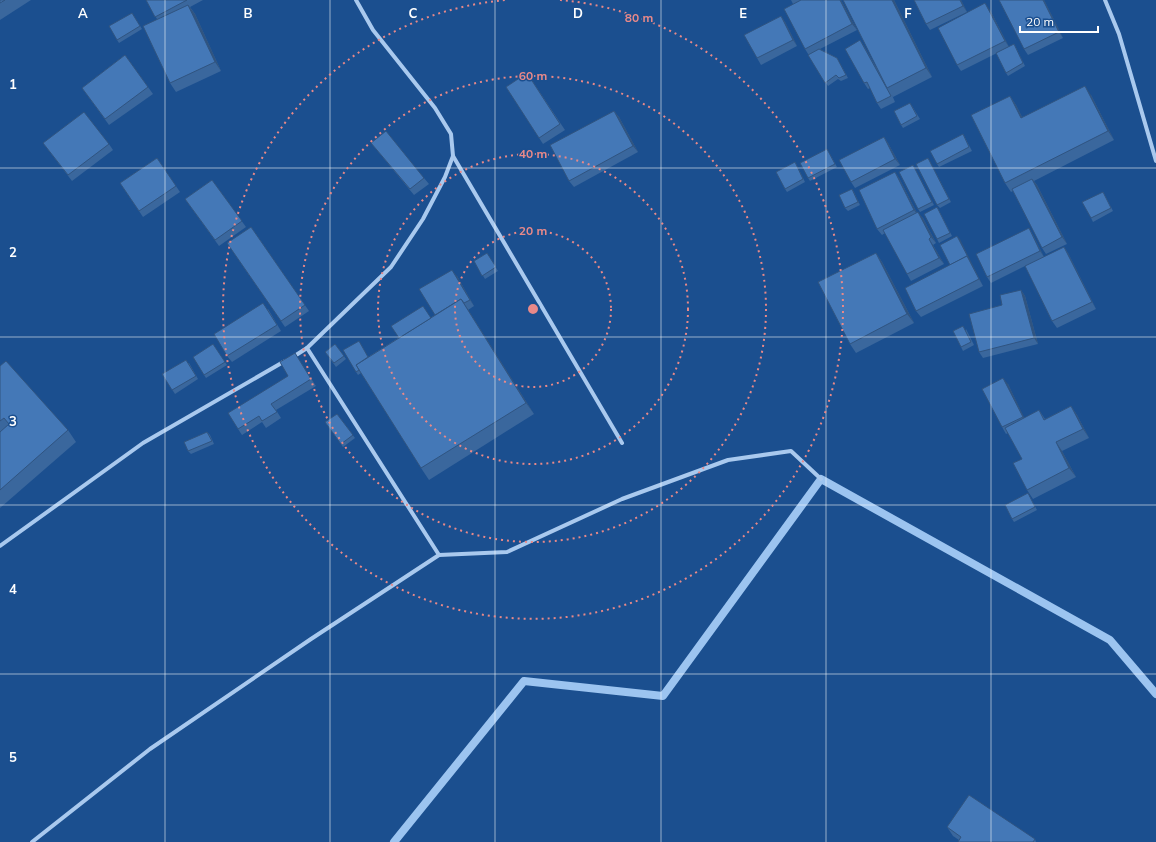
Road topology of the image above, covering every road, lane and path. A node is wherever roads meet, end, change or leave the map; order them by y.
1 (356, 0) edge
2 (1105, 0) edge
3 (453, 156) junction
4 (1156, 162) edge
5 (307, 348) junction
6 (622, 442) dead end
7 (821, 479) dead end
8 (0, 546) edge
9 (439, 556) junction
10 (32, 842) edge

1 - 3 street
2 - 4 street
3 - 5 street
3 - 6 street
5 - 8 street
5 - 9 street
7 - 9 street
9 - 10 street

